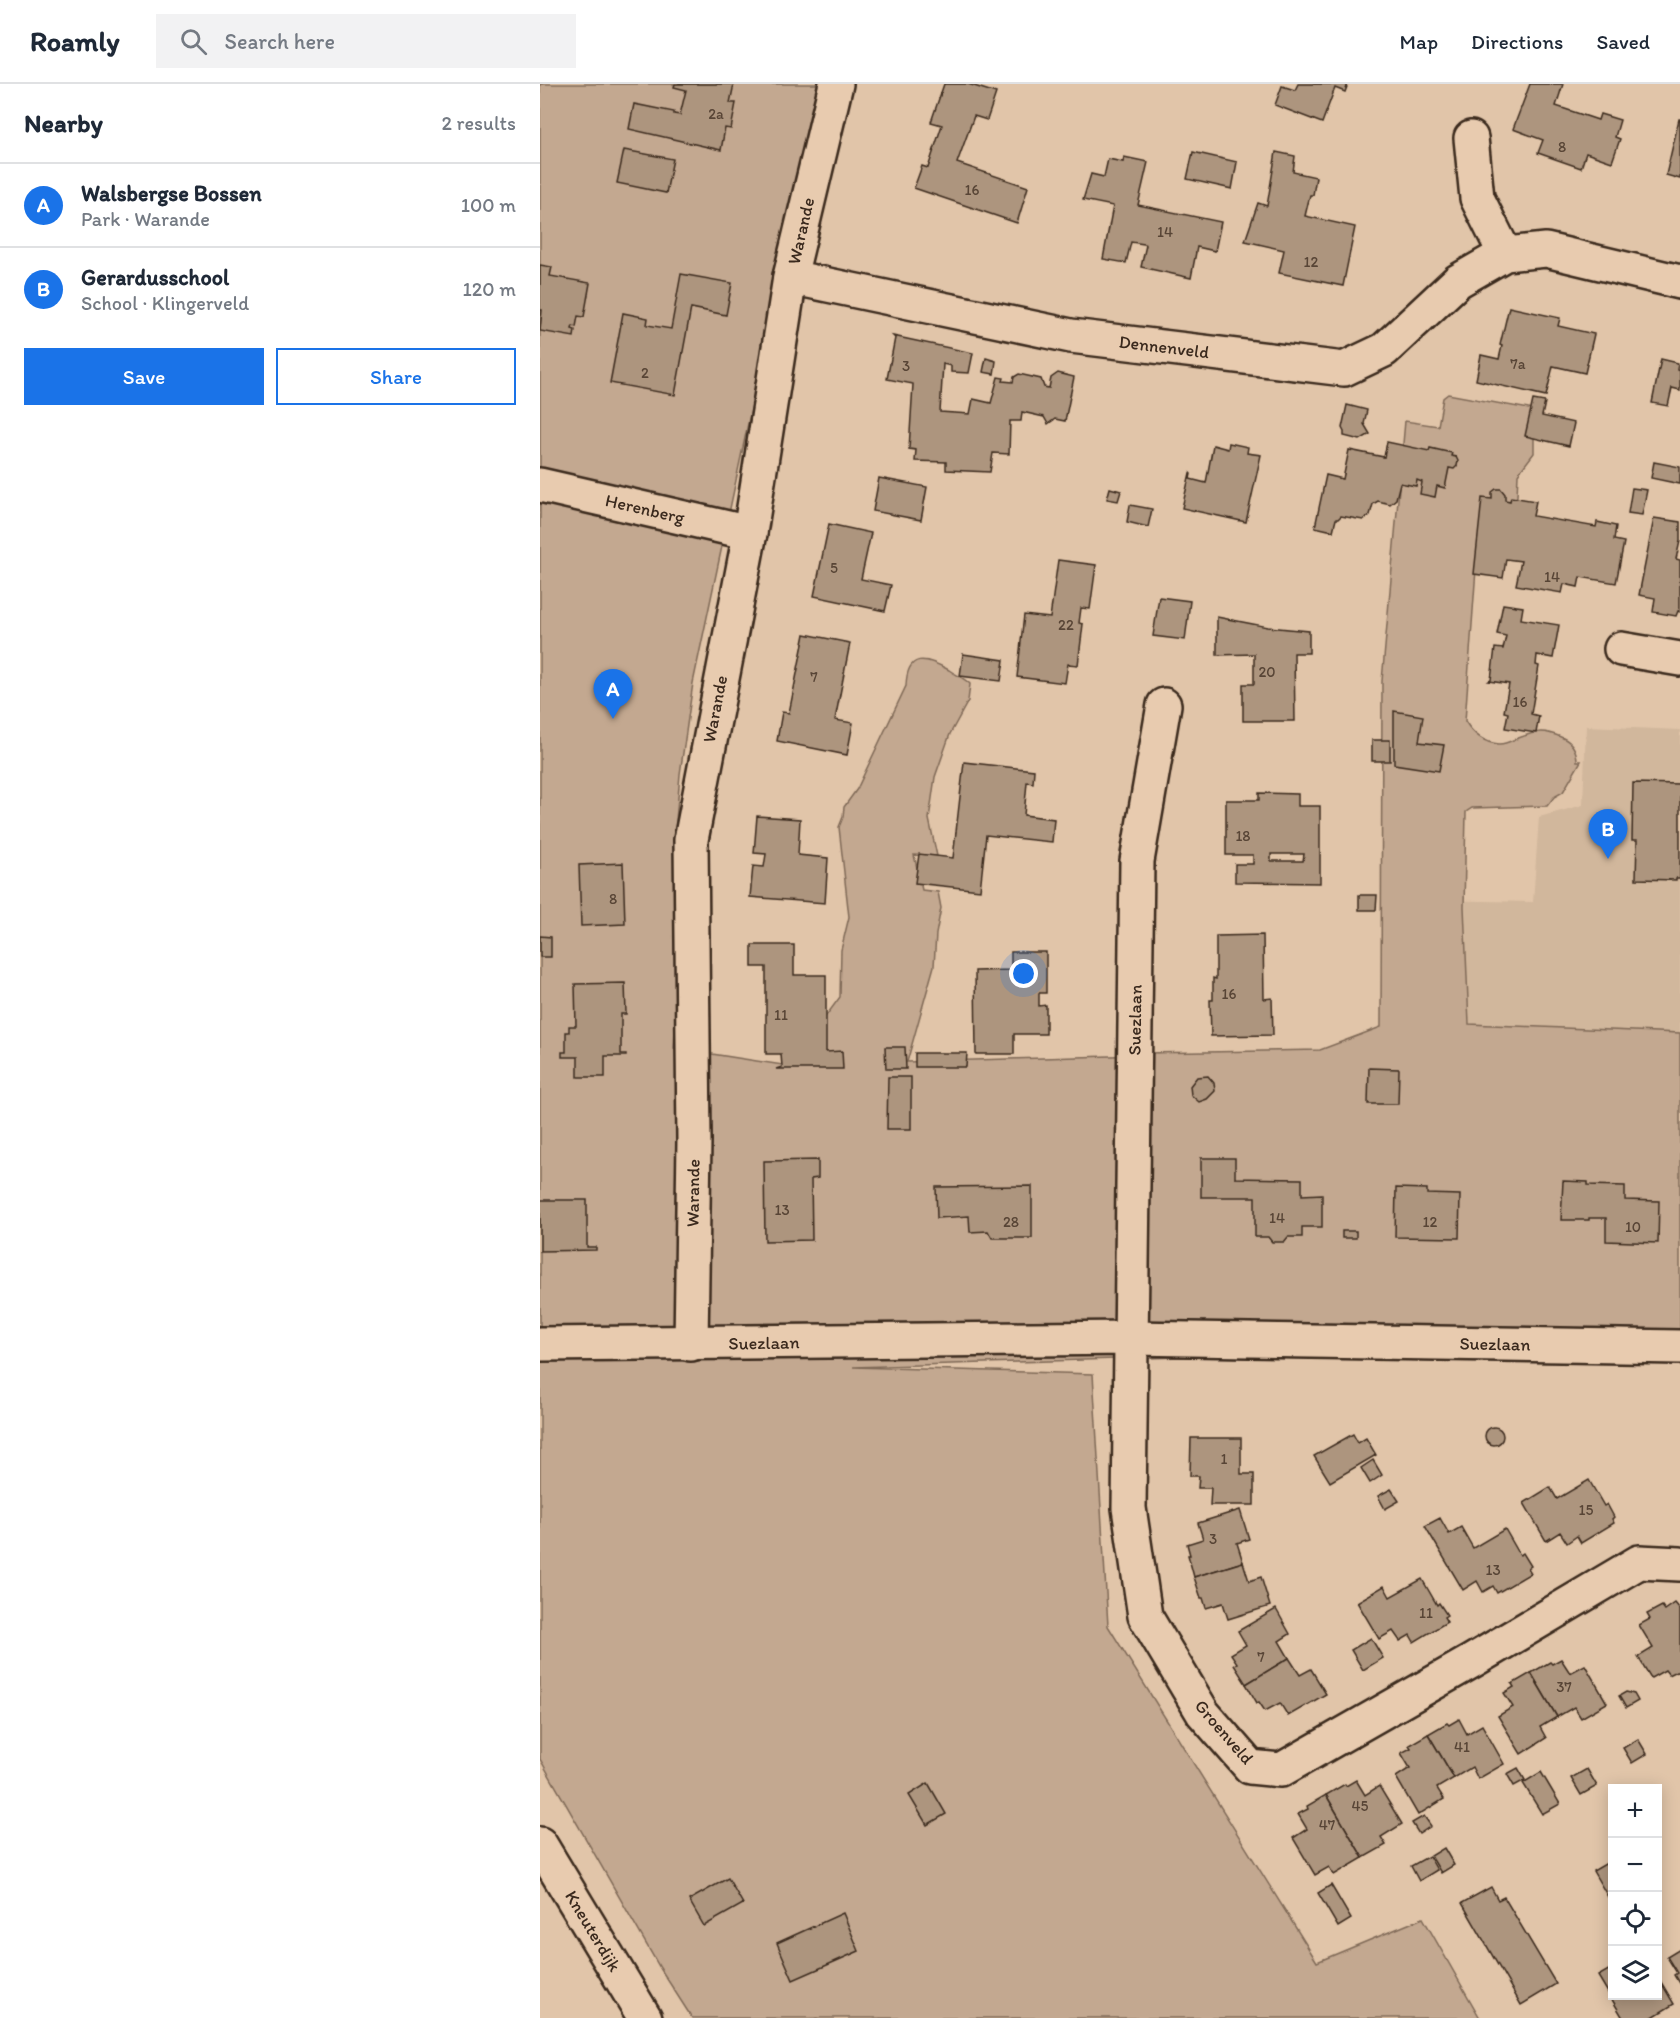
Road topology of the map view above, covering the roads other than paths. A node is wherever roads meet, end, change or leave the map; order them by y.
1 (836, 84) edge
2 (1471, 138) dead end
3 (1504, 254) junction
4 (790, 277) junction
5 (1680, 282) edge
6 (540, 484) edge
7 (750, 533) junction
8 (1621, 649) dead end
9 (1680, 659) edge
10 (1164, 705) dead end
11 (1131, 1338) junction
12 (540, 1344) edge
13 (691, 1344) junction
14 (1680, 1347) edge
15 (1680, 1564) edge
16 (540, 1844) edge
17 (645, 2018) edge

1 - 4 street, Warande
2 - 3 street
3 - 4 street, Dennenveld
3 - 5 street, Dennenveld
4 - 7 street, Warande
6 - 7 street, Herenberg
7 - 13 street, Warande
8 - 9 street
10 - 11 street, Suezlaan
11 - 13 street, Suezlaan
11 - 14 street, Suezlaan
11 - 15 street, Groenveld
12 - 13 street, Suezlaan
16 - 17 street, Kneuterdijk

